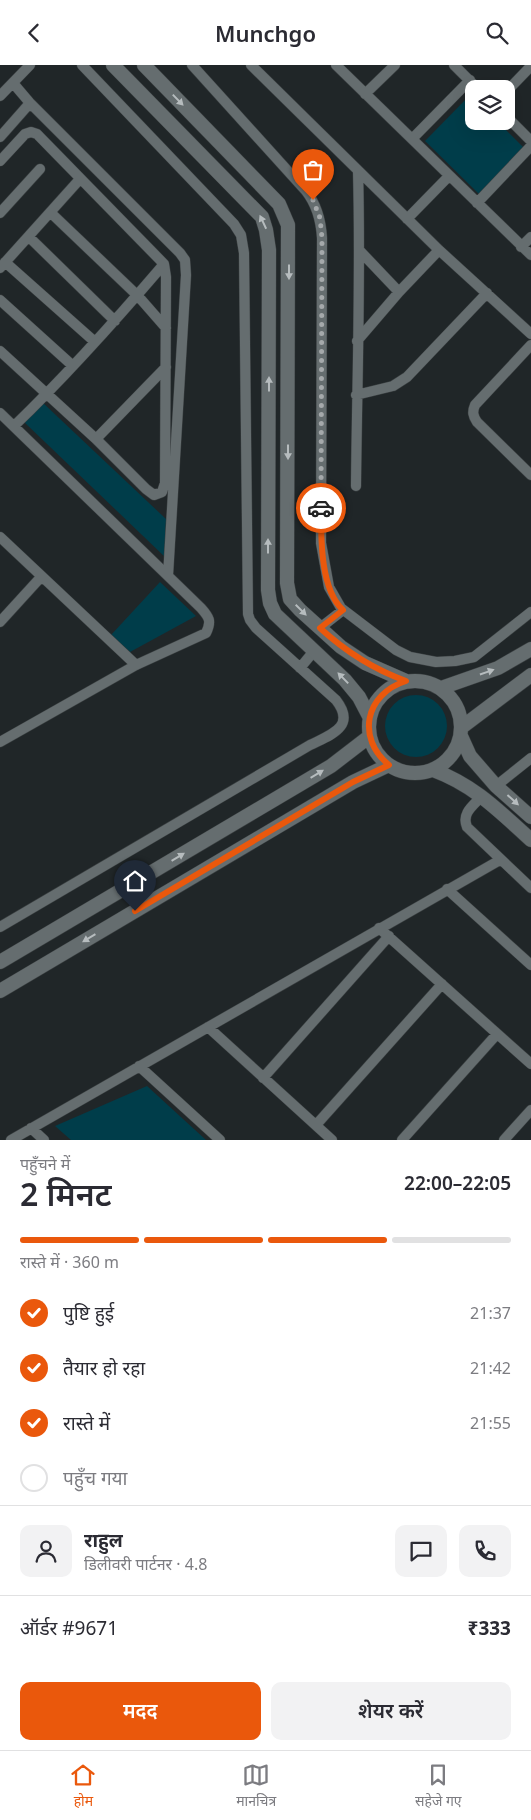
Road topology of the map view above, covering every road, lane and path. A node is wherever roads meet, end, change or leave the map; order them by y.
1 (30, 65) edge
2 (82, 65) edge
3 (113, 65) edge
4 (144, 65) edge
5 (192, 65) edge
6 (251, 65) edge
7 (336, 65) edge
8 (395, 65) edge
9 (454, 65) edge
10 (531, 66) edge
11 (470, 80) edge
12 (13, 83) junction
13 (515, 83) edge
14 (465, 85) edge
15 (366, 93) junction
16 (0, 95) edge
17 (30, 103) junction
18 (515, 125) edge
19 (0, 137) edge
20 (412, 139) junction
21 (531, 141) edge
22 (531, 146) edge
23 (0, 161) edge
24 (40, 169) dead end
25 (358, 171) junction
26 (449, 176) junction
27 (80, 179) junction
28 (477, 203) junction
29 (0, 213) edge
30 (51, 213) junction
31 (407, 219) junction
32 (29, 237) junction
33 (531, 237) edge
34 (522, 247) junction
35 (439, 250) junction
36 (360, 251) junction
37 (531, 255) edge
38 (3, 265) edge
39 (164, 265) junction
40 (400, 292) junction
41 (486, 293) junction
42 (138, 296) junction
43 (0, 300) edge
44 (115, 321) junction
45 (166, 328) junction
46 (531, 335) edge
47 (357, 341) junction
48 (95, 342) junction
49 (531, 345) edge
50 (0, 351) edge
51 (73, 366) junction
52 (166, 367) junction
53 (47, 395) junction
54 (356, 395) junction
55 (0, 413) edge
56 (14, 426) junction
57 (96, 439) junction
58 (531, 475) edge
59 (356, 486) dead end
60 (0, 537) edge
61 (168, 576) junction
62 (42, 577) junction
63 (343, 610) junction
64 (531, 612) edge
65 (0, 622) edge
66 (320, 628) junction
67 (531, 649) edge
68 (314, 651) junction
69 (136, 665) junction
70 (300, 668) junction
71 (531, 675) edge
72 (406, 681) junction
73 (441, 688) junction
74 (370, 718) junction
75 (461, 732) junction
76 (370, 736) junction
77 (0, 742) edge
78 (528, 764) edge
79 (389, 765) junction
80 (433, 770) junction
81 (496, 786) junction
82 (482, 796) junction
83 (531, 817) edge
84 (531, 840) edge
85 (500, 860) junction
86 (531, 888) edge
87 (447, 889) junction
88 (0, 927) edge
89 (379, 928) junction
90 (389, 936) junction
91 (0, 962) edge
92 (531, 965) edge
93 (442, 984) junction
94 (0, 991) edge
95 (208, 1027) junction
96 (497, 1033) junction
97 (531, 1064) edge
98 (139, 1066) junction
99 (263, 1078) junction
100 (531, 1109) edge
101 (316, 1125) junction
102 (31, 1128) junction
103 (11, 1140) edge
104 (44, 1140) edge
105 (220, 1140) edge
106 (332, 1140) edge
107 (402, 1140) edge
108 (504, 1140) edge

1 - 12 street
2 - 70 street
68 -> 3 street
4 -> 66 street
5 - 63 street
6 - 25 street
7 - 15 street
8 - 15 street
9 - 11 street
10 - 13 street
12 - 16 street
12 - 17 street
14 - 20 street
15 - 20 street
17 - 19 street
17 - 61 street
18 - 21 street
20 - 26 street
22 - 28 street
23 - 27 street
24 - 29 street
25 - 31 street
25 - 36 street
26 - 28 street
26 - 31 street
27 - 30 street
27 - 39 street
28 - 34 street
30 - 32 street
30 - 42 street
31 - 35 street
32 - 38 street
32 - 44 street
33 - 34 street
34 - 37 street
35 - 40 street
35 - 41 street
36 - 40 street
36 - 47 street
38 - 48 street
39 - 42 street
39 - 45 street
40 - 47 street
41 - 46 street
41 - 54 street
42 - 44 street
42 - 45 street
43 - 51 street
44 - 48 street
45 - 52 street
47 - 54 street
48 - 51 street
49 - 58 street
50 - 53 street
51 - 53 street
52 - 57 street
52 - 57 street
53 - 56 street
53 - 57 street
54 - 59 street
55 - 56 street
56 - 61 street
60 - 62 street
61 - 69 street
62 - 65 street
62 - 69 street
63 - 64 street
63 - 66 street
66 - 72 street
73 -> 67 street
68 - 70 street
74 -> 68 street
69 - 77 street
70 - 88 street
71 - 75 street
72 - 73 street
72 - 74 street
73 - 75 street
74 - 76 street
75 - 80 street
75 - 81 street
76 - 79 street
91 -> 76 street
78 - 81 street
79 - 80 street
79 -> 94 street
80 - 82 street
81 -> 83 street
82 - 84 street
82 - 85 street
85 - 86 street
85 - 87 street
87 - 89 street
87 - 92 street
89 - 90 street
89 - 95 street
90 - 93 street
90 - 99 street
93 - 96 street
93 - 101 street
95 - 98 street
95 - 99 street
96 - 97 street
96 - 107 street
98 - 102 street
98 - 105 street
99 - 101 street
100 - 108 street
101 - 106 street
102 - 103 street
102 - 104 street

